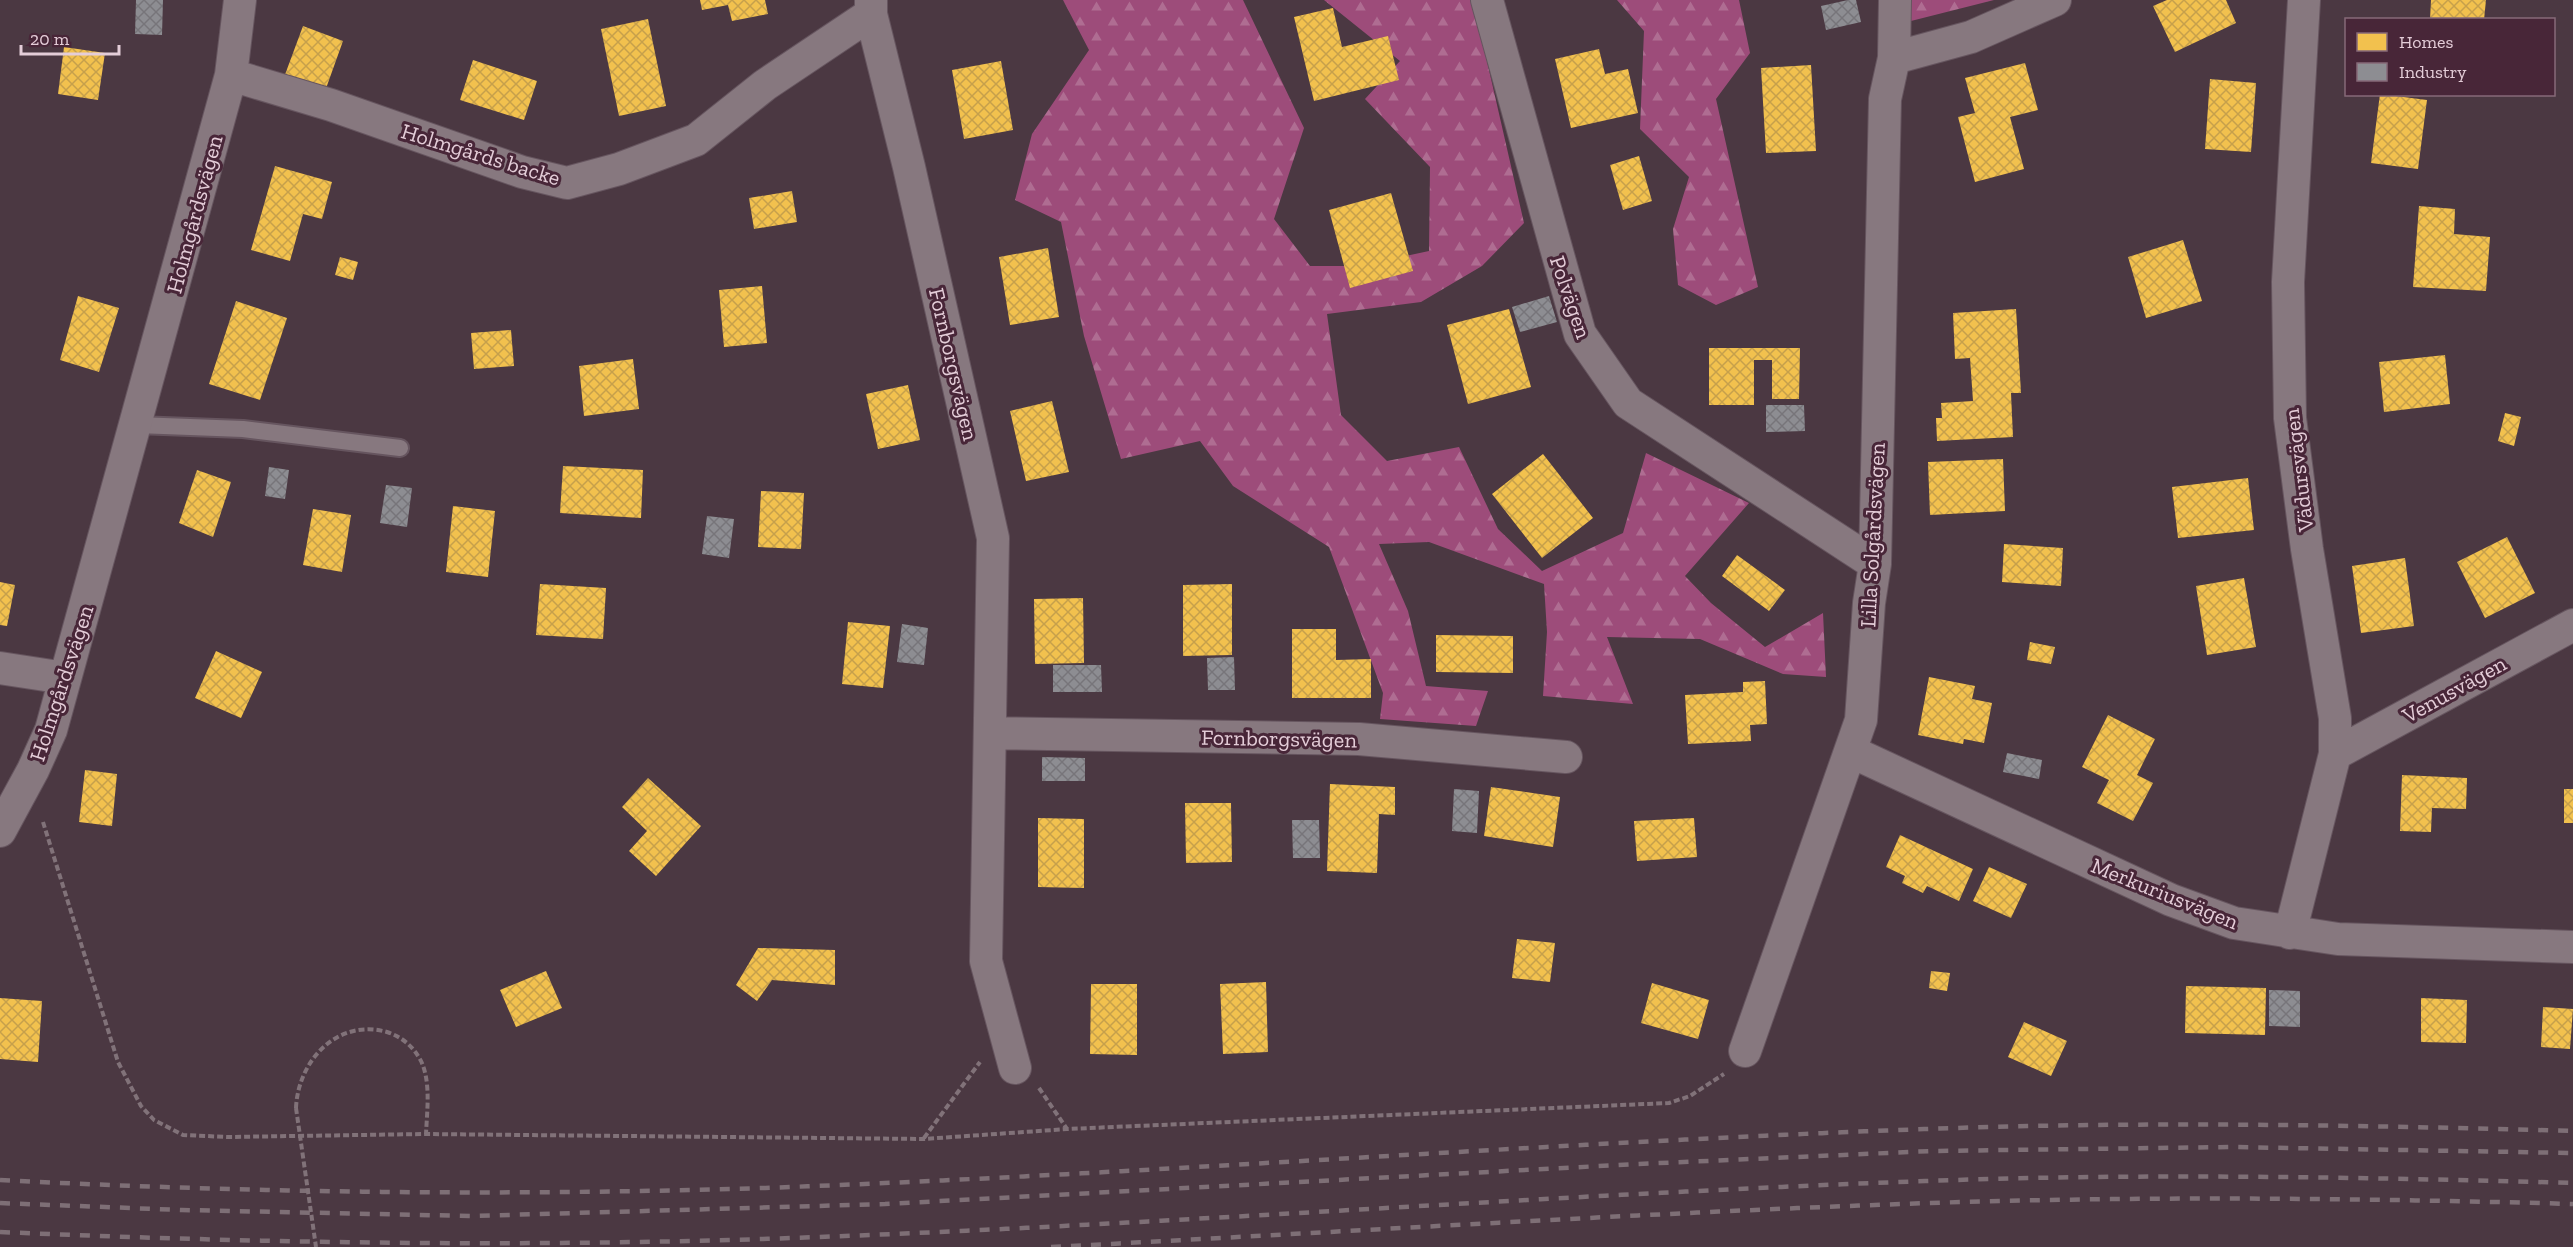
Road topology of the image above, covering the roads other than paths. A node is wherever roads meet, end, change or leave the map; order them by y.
1 (240, 0) edge
2 (1487, 0) edge
3 (1895, 0) edge
4 (2055, 0) edge
5 (2304, 0) edge
6 (871, 7) edge
7 (1894, 58) junction
8 (231, 75) junction
9 (137, 425) junction
10 (400, 448) dead end
11 (1875, 564) junction
12 (2573, 625) edge
13 (0, 668) edge
14 (65, 678) junction
15 (991, 733) junction
16 (1852, 752) junction
17 (2335, 754) junction
18 (1566, 757) dead end
19 (0, 831) edge
20 (2290, 933) junction
21 (2573, 947) edge
22 (1745, 1051) road end
23 (1015, 1068) road end

1 - 8 street, Holmgårdsvägen
2 - 11 street, Polvägen
3 - 7 street, Lilla Solgårdsvägen
4 - 7 street
5 - 17 street, Vädursvägen
6 - 8 street, Holmgårds backe
6 - 15 street, Fornborgsvägen
7 - 11 street, Lilla Solgårdsvägen
8 - 9 street, Holmgårdsvägen
9 - 10 lane
9 - 14 street, Holmgårdsvägen
11 - 16 street, Lilla Solgårdsvägen
12 - 17 street, Venusvägen
13 - 14 street
14 - 19 street, Holmgårdsvägen
15 - 18 street, Fornborgsvägen
15 - 23 street, Fornborgsvägen
16 - 20 street, Merkuriusvägen
16 - 22 street, Lilla Solgårdsvägen
17 - 20 street, Vädursvägen
20 - 21 street, Merkuriusvägen

